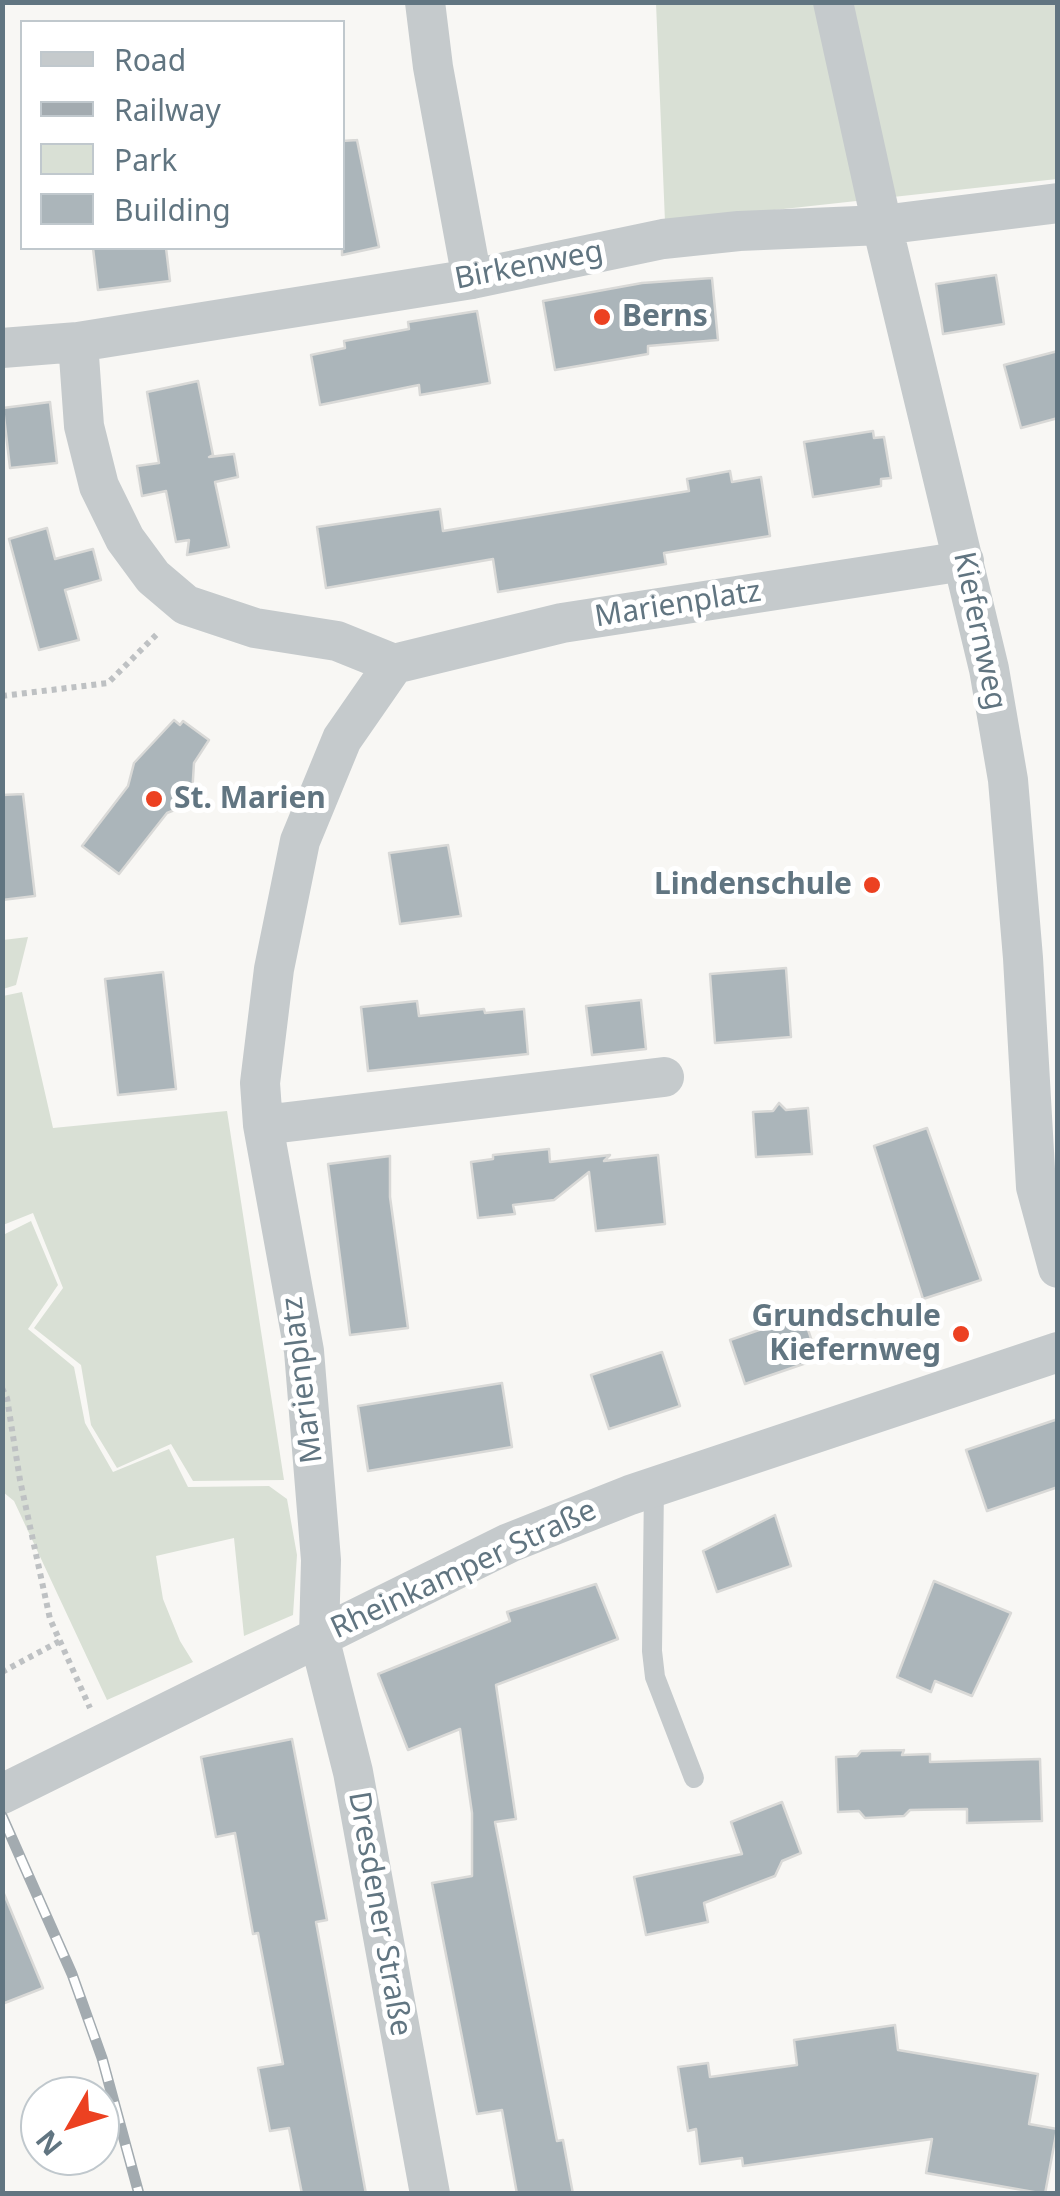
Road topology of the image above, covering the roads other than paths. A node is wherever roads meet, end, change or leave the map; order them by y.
1 (426, 2) edge
2 (833, 2) edge
3 (1058, 203) edge
4 (882, 225) junction
5 (472, 279) junction
6 (78, 342) junction
7 (2, 348) edge
8 (964, 561) junction
9 (394, 664) junction
10 (664, 1076) dead end
11 (263, 1125) junction
12 (1058, 1268) edge
13 (1058, 1352) edge
14 (654, 1486) junction
15 (320, 1637) junction
16 (694, 1778) dead end
17 (2, 1794) edge
18 (430, 2194) edge

1 - 5 street
2 - 4 street, Kiefernweg
3 - 4 street, Birkenweg
4 - 5 street, Birkenweg
4 - 8 street, Kiefernweg
5 - 6 street, Birkenweg
6 - 7 street, Birkenweg
6 - 9 street
8 - 9 street, Marienplatz
8 - 12 street, Kiefernweg
9 - 11 street, Marienplatz
10 - 11 street
11 - 15 street, Marienplatz
13 - 14 street, Rheinkamper Straße
14 - 15 street, Rheinkamper Straße
14 - 16 lane
15 - 17 street, Rheinkamper Straße
15 - 18 street, Dresdener Straße

